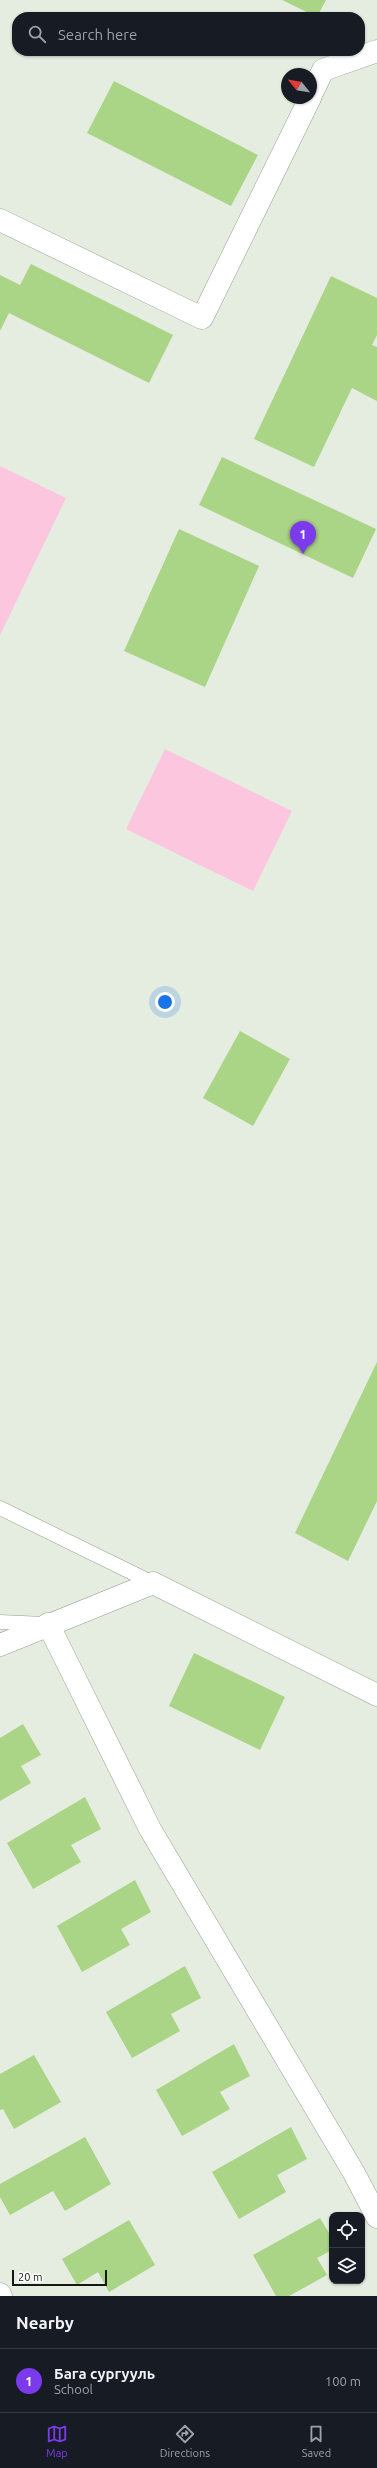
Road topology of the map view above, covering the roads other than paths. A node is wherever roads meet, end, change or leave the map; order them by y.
1 (377, 51) edge
2 (365, 55) edge
3 (363, 56) edge
4 (317, 82) edge
5 (307, 104) edge
6 (0, 220) edge
7 (0, 1508) edge
8 (14, 1516) junction
9 (0, 1517) edge
10 (153, 1583) junction
11 (0, 1622) edge
12 (48, 1624) junction
13 (0, 1645) edge
14 (377, 1696) edge
15 (377, 2216) edge

1 - 2 street
3 - 4 street
5 - 6 street
7 - 8 lane
8 - 9 lane
8 - 10 lane
10 - 12 street
10 - 14 street
11 - 12 lane
12 - 13 street
12 - 15 street

